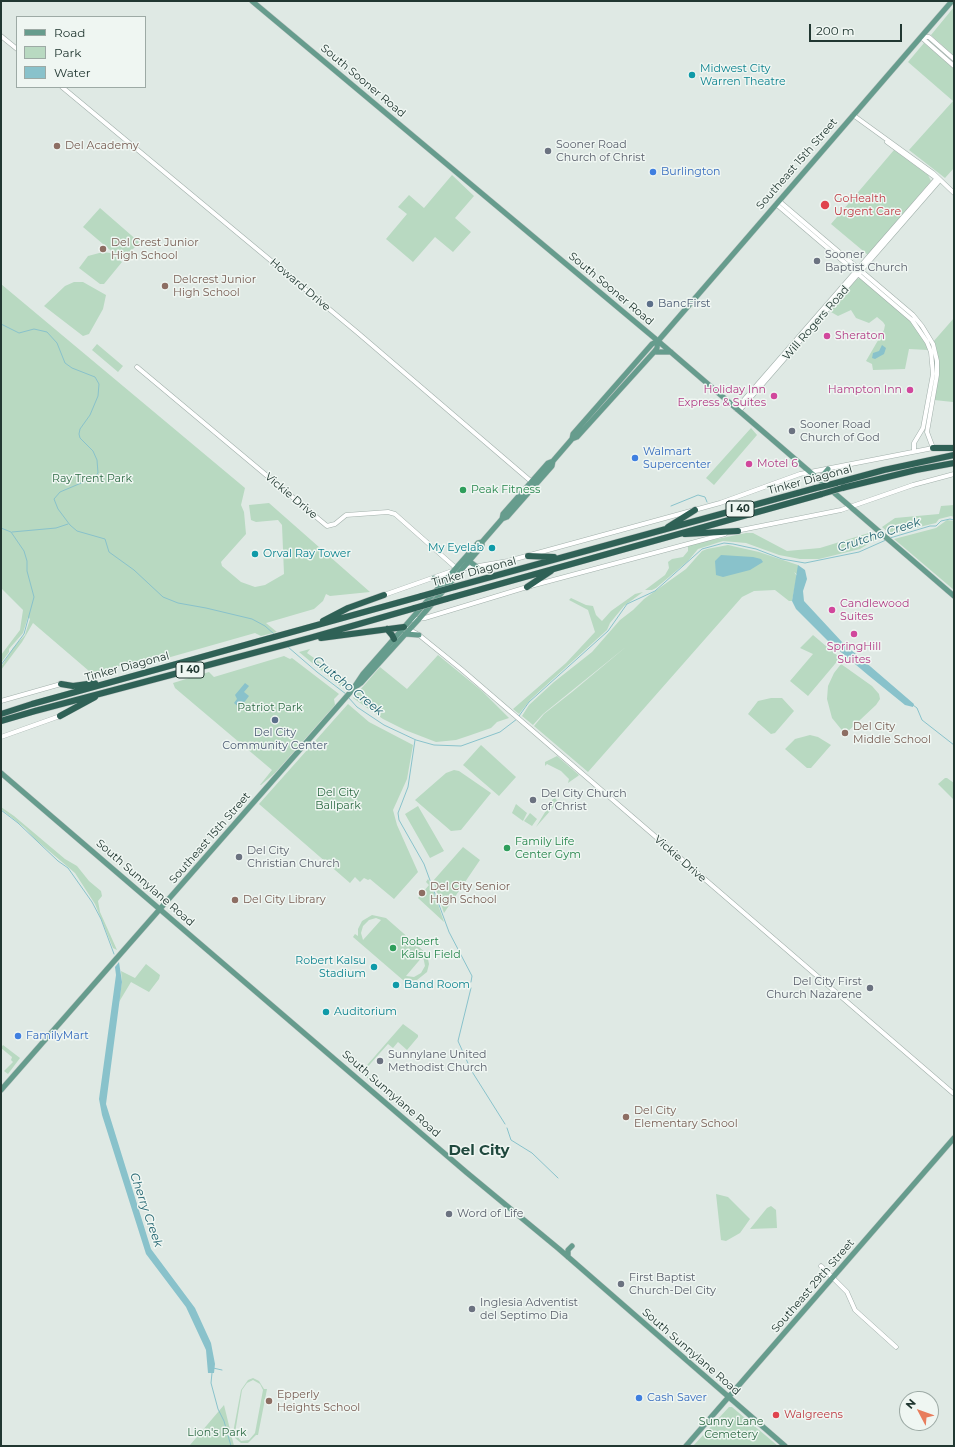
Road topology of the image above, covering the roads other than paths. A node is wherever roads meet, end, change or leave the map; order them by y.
1 (252, 1) edge
2 (952, 1) edge
3 (1, 36) edge
4 (921, 37) junction
5 (16, 48) edge
6 (954, 59) edge
7 (954, 66) edge
8 (63, 88) edge
9 (853, 115) junction
10 (938, 179) junction
11 (954, 193) edge
12 (777, 203) junction
13 (858, 271) junction
14 (658, 341) junction
15 (654, 352) junction
16 (671, 352) junction
17 (137, 367) dead end
18 (614, 392) junction
19 (738, 410) junction
20 (933, 448) junction
21 (954, 448) edge
22 (914, 451) junction
23 (954, 455) edge
24 (954, 463) edge
25 (828, 469) junction
26 (809, 472) junction
27 (954, 474) edge
28 (534, 483) junction
29 (824, 485) junction
30 (850, 506) junction
31 (695, 510) junction
32 (663, 530) junction
33 (738, 531) junction
34 (678, 534) junction
35 (482, 542) junction
36 (528, 556) junction
37 (564, 557) junction
38 (469, 561) junction
39 (477, 567) junction
40 (555, 568) junction
41 (457, 569) junction
42 (434, 578) junction
43 (443, 583) junction
44 (527, 587) junction
45 (384, 595) joint
46 (954, 596) edge
47 (419, 619) junction
48 (411, 620) junction
49 (316, 626) junction
50 (407, 628) junction
51 (387, 629) junction
52 (405, 634) junction
53 (420, 635) junction
54 (310, 638) junction
55 (394, 639) junction
56 (380, 658) junction
57 (120, 679) junction
58 (61, 684) joint
59 (107, 691) junction
60 (1, 701) edge
61 (1, 714) edge
62 (60, 716) joint
63 (1, 721) edge
64 (1, 737) edge
65 (1, 773) edge
66 (161, 910) junction
67 (1, 1090) edge
68 (954, 1094) edge
69 (954, 1138) edge
70 (572, 1246) dead end
71 (568, 1257) junction
72 (822, 1266) dead end
73 (834, 1277) junction
74 (896, 1347) dead end
75 (728, 1398) junction
76 (686, 1446) edge
77 (785, 1446) edge

1 - 14 main road, South Sooner Road
2 - 4 main road, Southeast 15th Street
3 - 5 street
4 - 6 street
4 - 7 street
4 - 9 main road, Southeast 15th Street
8 - 28 street, Howard Drive
9 - 10 street
9 - 12 main road, Southeast 15th Street
10 - 11 street
10 - 13 street, Will Rogers Road
12 - 13 street
12 - 14 main road, Southeast 15th Street
13 - 19 street, Will Rogers Road
13 - 20 street
13 - 22 street
14 - 15 main road, Southeast 15th Street
14 - 16 main road, South Sooner Road
14 - 18 main road, Southeast 15th Street
15 - 16 main road
15 - 18 main road, Southeast 15th Street
16 - 19 main road, South Sooner Road
17 - 41 street, Vickie Drive
18 - 28 main road, Southeast 15th Street
19 - 26 main road, South Sooner Road
20 - 21 highway
20 - 22 street, Tinker Diagonal
22 - 25 street, Tinker Diagonal
23 - 32 highway, Tinker Diagonal / I 40, bridge
24 - 34 highway, Tinker Diagonal / I 40, bridge
25 - 26 street, Tinker Diagonal
25 - 29 main road
26 - 29 main road, South Sooner Road
26 - 31 street, Tinker Diagonal
27 - 30 street
28 - 35 main road, Southeast 15th Street
29 - 30 main road, South Sooner Road
30 - 33 street
30 - 46 main road, South Sooner Road
31 - 32 highway
31 - 36 street, Tinker Diagonal
32 - 37 highway, Tinker Diagonal / I 40
33 - 34 highway
33 - 44 street
34 - 40 highway, Tinker Diagonal / I 40
35 - 38 main road, Southeast 15th Street
35 - 41 main road, Southeast 15th Street
36 - 37 highway
36 - 39 street, Tinker Diagonal
37 - 49 highway, Tinker Diagonal / I 40, bridge
38 - 39 main road
38 - 41 main road, Southeast 15th Street
39 - 41 street, Tinker Diagonal
40 - 44 highway
40 - 54 highway, Tinker Diagonal / I 40, bridge
41 - 42 street, Tinker Diagonal
41 - 43 main road, Southeast 15th Street
41 - 47 main road, Southeast 15th Street
42 - 43 main road
42 - 45 street, Tinker Diagonal
43 - 48 main road, Southeast 15th Street
44 - 47 street
45 - 49 highway
47 - 48 street
47 - 50 main road, Southeast 15th Street
48 - 50 main road, Southeast 15th Street
49 - 57 highway, Tinker Diagonal / I 40
50 - 51 highway
50 - 52 main road, Southeast 15th Street
50 - 53 street, Vickie Drive
50 - 55 main road, Southeast 15th Street
51 - 54 highway
51 - 55 highway
52 - 53 main road
52 - 56 main road, Southeast 15th Street
53 - 68 street, Vickie Drive
54 - 59 highway, Tinker Diagonal / I 40
55 - 56 main road, Southeast 15th Street
56 - 66 main road, Southeast 15th Street
57 - 58 highway
57 - 61 highway, Tinker Diagonal / I 40
58 - 60 street
59 - 62 highway
59 - 63 highway, Tinker Diagonal / I 40
62 - 64 street
65 - 66 main road, South Sunnylane Road
66 - 67 main road, Southeast 15th Street
66 - 71 main road, South Sunnylane Road
69 - 73 main road, Southeast 29th Street
70 - 71 main road
71 - 75 main road, South Sunnylane Road
72 - 73 street
73 - 74 street
73 - 75 main road, Southeast 29th Street
75 - 76 main road, Southeast 29th Street
75 - 77 main road, South Sunnylane Road

